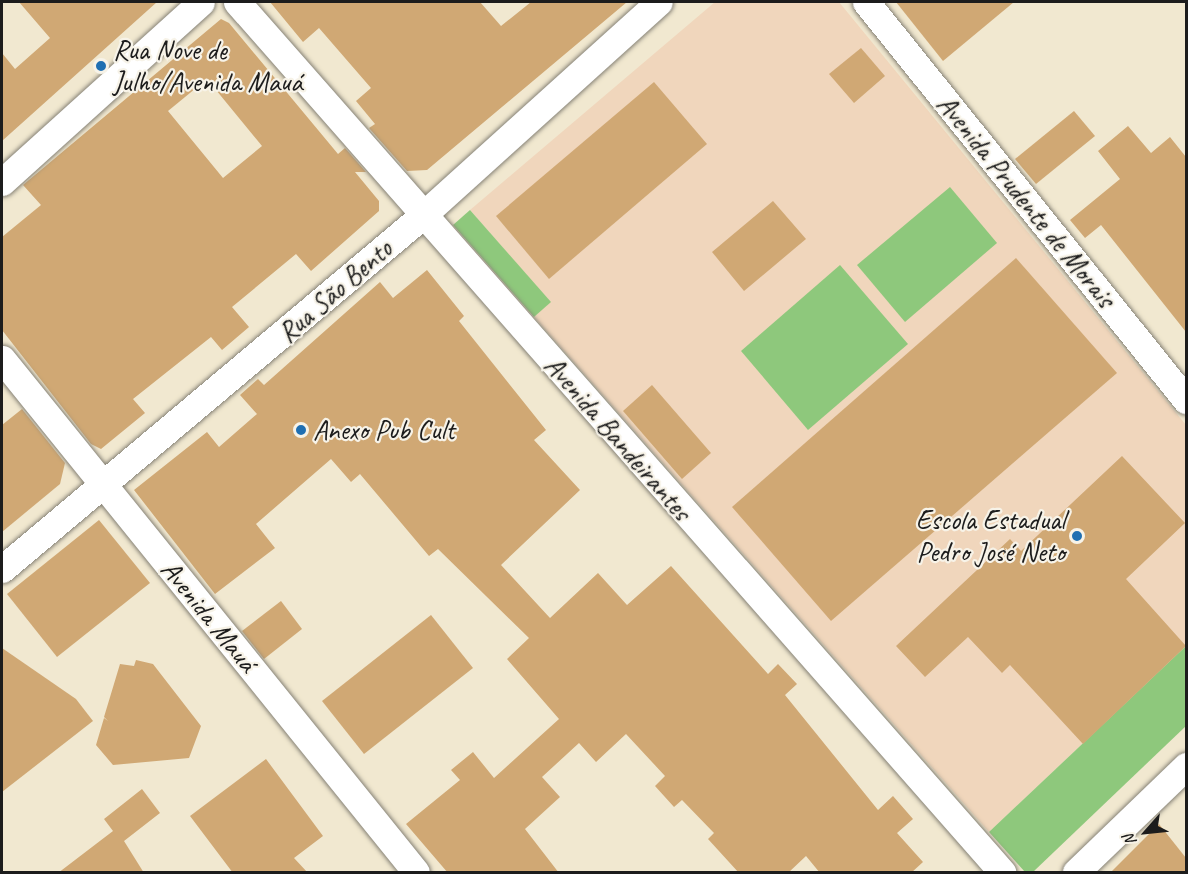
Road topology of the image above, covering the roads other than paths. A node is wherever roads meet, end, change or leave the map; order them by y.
1 (201, 2) edge
2 (237, 2) edge
3 (659, 2) edge
4 (866, 2) edge
5 (2, 182) edge
6 (422, 216) junction
7 (2, 359) edge
8 (1186, 400) edge
9 (105, 487) junction
10 (2, 569) edge
11 (1186, 766) edge
12 (416, 873) edge
13 (1002, 873) edge
14 (1076, 873) edge

1 - 5 street
2 - 6 street, Avenida Bandeirantes
3 - 6 street, Rua São Bento
4 - 8 street, Avenida Prudente de Morais
6 - 9 street, Rua São Bento
6 - 13 street, Avenida Bandeirantes
7 - 9 street, Avenida Mauá
9 - 10 street, Rua São Bento
9 - 12 street, Avenida Mauá
11 - 14 street

